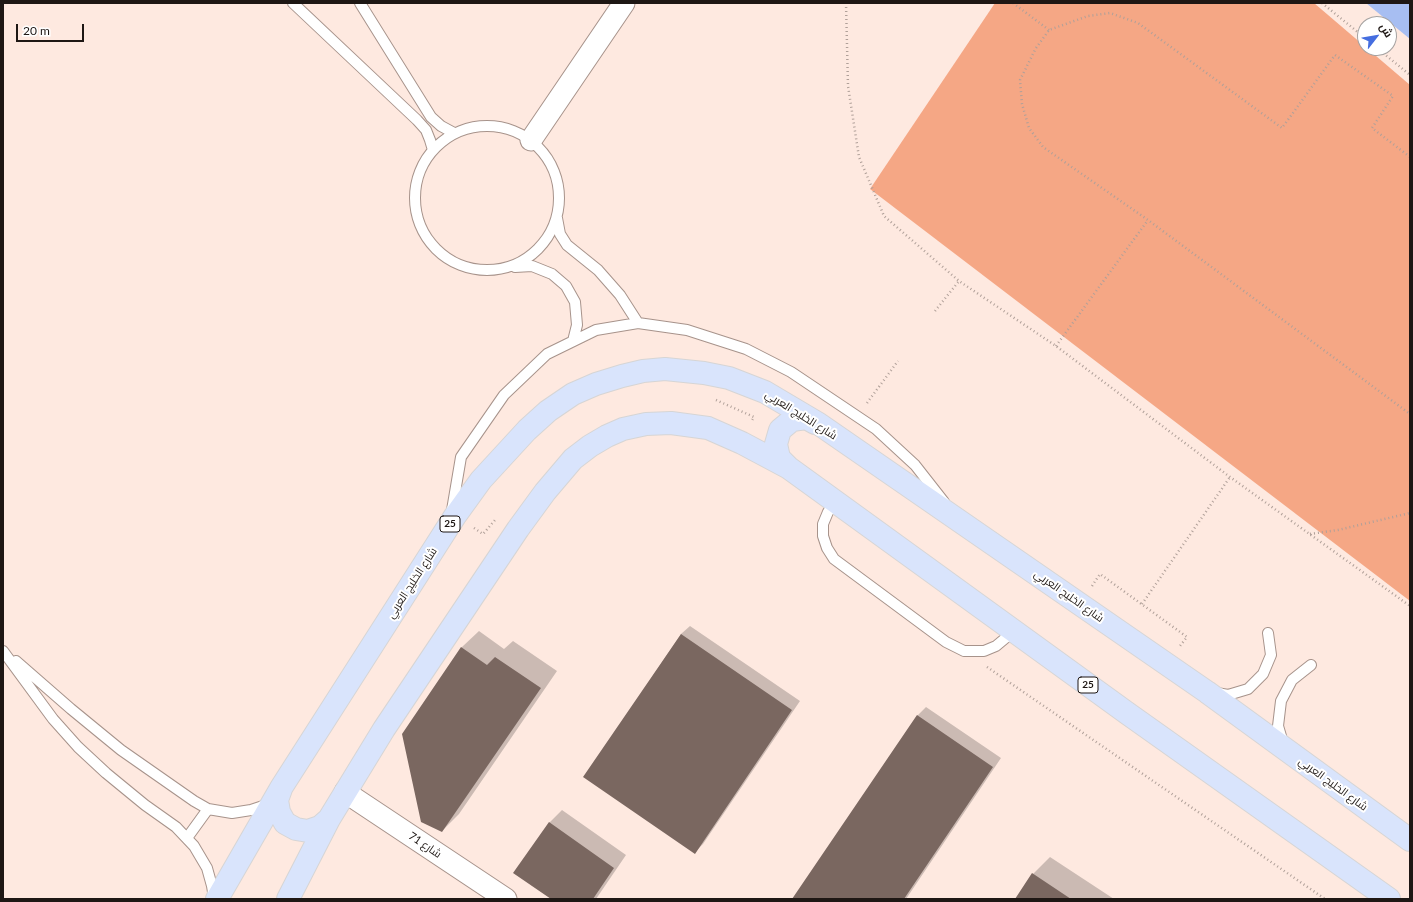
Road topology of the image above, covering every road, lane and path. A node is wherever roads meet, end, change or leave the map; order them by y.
1 (293, 3) edge
2 (360, 3) edge
3 (624, 3) edge
4 (846, 3) edge
5 (1013, 3) edge
6 (1322, 3) edge
7 (1049, 30) junction
8 (1357, 31) edge
9 (1387, 56) edge
10 (1410, 75) edge
11 (454, 133) junction
12 (531, 140) junction
13 (433, 150) junction
14 (1410, 157) edge
15 (557, 218) junction
16 (1148, 220) junction
17 (513, 267) junction
18 (959, 281) junction
19 (935, 311) dead end
20 (638, 323) junction
21 (573, 341) junction
22 (1056, 346) junction
23 (898, 361) dead end
24 (1410, 414) edge
25 (857, 417) junction
26 (819, 424) junction
27 (789, 468) junction
28 (1230, 476) junction
29 (835, 502) junction
30 (1410, 513) edge
31 (957, 519) junction
32 (452, 521) junction
33 (518, 529) junction
34 (1309, 534) junction
35 (1080, 604) junction
36 (1142, 604) junction
37 (1410, 606) edge
38 (1014, 631) junction
39 (1268, 633) dead end
40 (3, 650) edge
41 (964, 651) junction
42 (1167, 664) junction
43 (1311, 665) dead end
44 (1207, 692) junction
45 (1285, 749) junction
46 (345, 792) junction
47 (276, 796) junction
48 (208, 809) junction
49 (329, 819) junction
50 (187, 838) junction
51 (1410, 840) edge
52 (214, 899) edge
53 (217, 899) edge
54 (288, 899) edge
55 (506, 899) edge
56 (1325, 899) edge
57 (1389, 899) edge

1 - 13 lane
2 - 11 lane
3 - 12 street
4 - 18 path
5 - 7 path
6 - 8 path
7 - 14 path
7 - 16 path
9 - 10 path
11 - 12 lane
11 - 13 lane
12 - 15 lane
13 - 17 lane
15 - 17 lane
15 - 20 lane
16 - 22 path
16 - 24 path
17 - 21 lane
18 - 19 path
18 - 22 path
20 - 21 lane
20 - 25 lane
21 - 32 lane
22 - 28 path
23 - 25 path
25 - 31 lane
26 - 27 main road
26 - 31 main road, شارع الخليج العربي / 25
26 - 32 main road, شارع الخليج العربي / 25
27 - 29 main road, 25
27 - 33 main road, 25
28 - 34 path
28 - 36 path
29 - 38 main road, 25
29 - 41 lane
30 - 34 path
31 - 35 main road, شارع الخليج العربي / 25
32 - 33 path
32 - 47 main road, شارع الخليج العربي / 25
33 - 46 main road, 25
34 - 37 path
35 - 36 path
35 - 42 main road, شارع الخليج العربي / 25
36 - 42 path
38 - 41 lane
38 - 57 main road, 25
39 - 44 lane
40 - 48 lane
40 - 50 lane
41 - 56 path
42 - 44 main road, شارع الخليج العربي / 25
43 - 45 lane
44 - 45 main road, شارع الخليج العربي / 25
45 - 51 main road, شارع الخليج العربي / 25
46 - 49 main road, 25
46 - 55 street, شارع 71
47 - 48 lane
47 - 49 main road
47 - 53 main road, شارع الخليج العربي / 25
48 - 50 lane
49 - 54 main road, 25
50 - 52 lane

